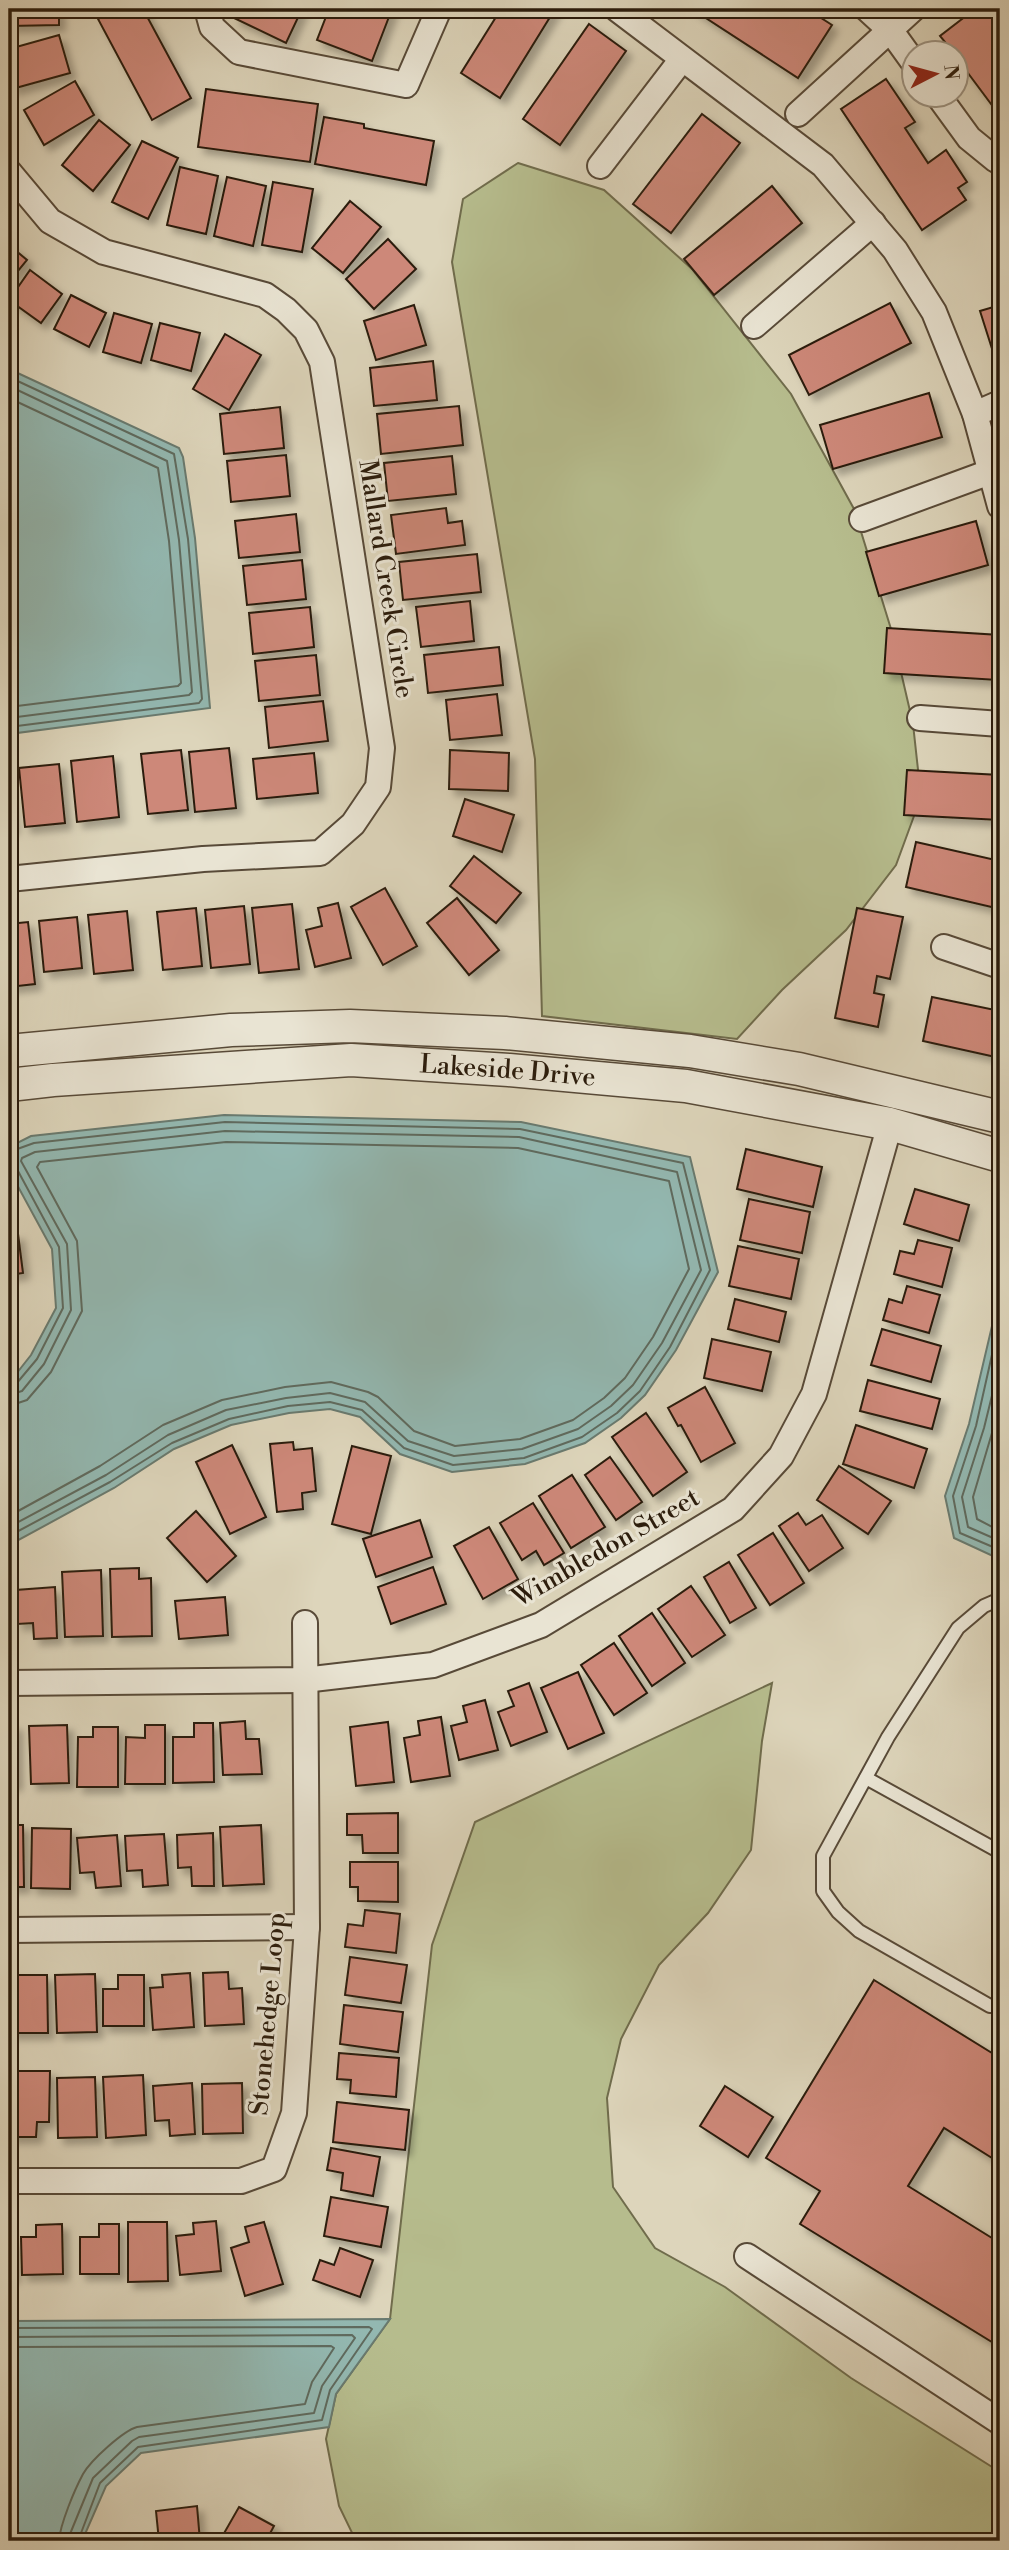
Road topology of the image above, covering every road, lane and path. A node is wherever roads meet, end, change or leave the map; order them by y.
1 (206, 9) edge
2 (439, 9) edge
3 (617, 9) edge
4 (867, 9) edge
5 (913, 9) edge
6 (891, 31) junction
7 (900, 43) edge
8 (682, 59) junction
9 (947, 108) edge
10 (798, 114) dead end
11 (998, 160) edge
12 (600, 166) dead end
13 (9, 172) edge
14 (873, 223) junction
15 (754, 326) dead end
16 (1000, 403) edge
17 (975, 414) junction
18 (990, 472) junction
19 (1000, 506) edge
20 (862, 519) dead end
21 (920, 718) dead end
22 (1000, 724) edge
23 (9, 879) edge
24 (944, 947) dead end
25 (1000, 965) edge
26 (9, 1051) edge
27 (9, 1085) edge
28 (1000, 1117) edge
29 (890, 1124) junction
30 (1000, 1156) edge
31 (1000, 1599) edge
32 (305, 1623) dead end
33 (304, 1680) junction
34 (9, 1683) edge
35 (866, 1778) junction
36 (1000, 1852) edge
37 (307, 1927) junction
38 (9, 1930) edge
39 (1000, 2006) edge
40 (9, 2181) edge
41 (747, 2256) dead end
42 (1000, 2422) edge

1 - 2 street
3 - 8 street
4 - 6 street
5 - 6 street
6 - 7 street
6 - 10 street
8 - 12 street
8 - 14 street
9 - 11 street
13 - 23 street, Mallard Creek Circle
14 - 15 street
14 - 17 street
16 - 17 street
17 - 18 street
18 - 19 street
18 - 20 street
21 - 22 street
24 - 25 street
26 - 28 street, Lakeside Drive
27 - 29 street, Lakeside Drive
29 - 30 street, Lakeside Drive
29 - 33 street, Wimbledon Street
31 - 35 lane
32 - 33 street, Stonehedge Loop
33 - 34 street, Wimbledon Street
33 - 37 street, Stonehedge Loop
35 - 36 lane
35 - 39 lane
37 - 38 street
37 - 40 street, Stonehedge Loop
41 - 42 street

